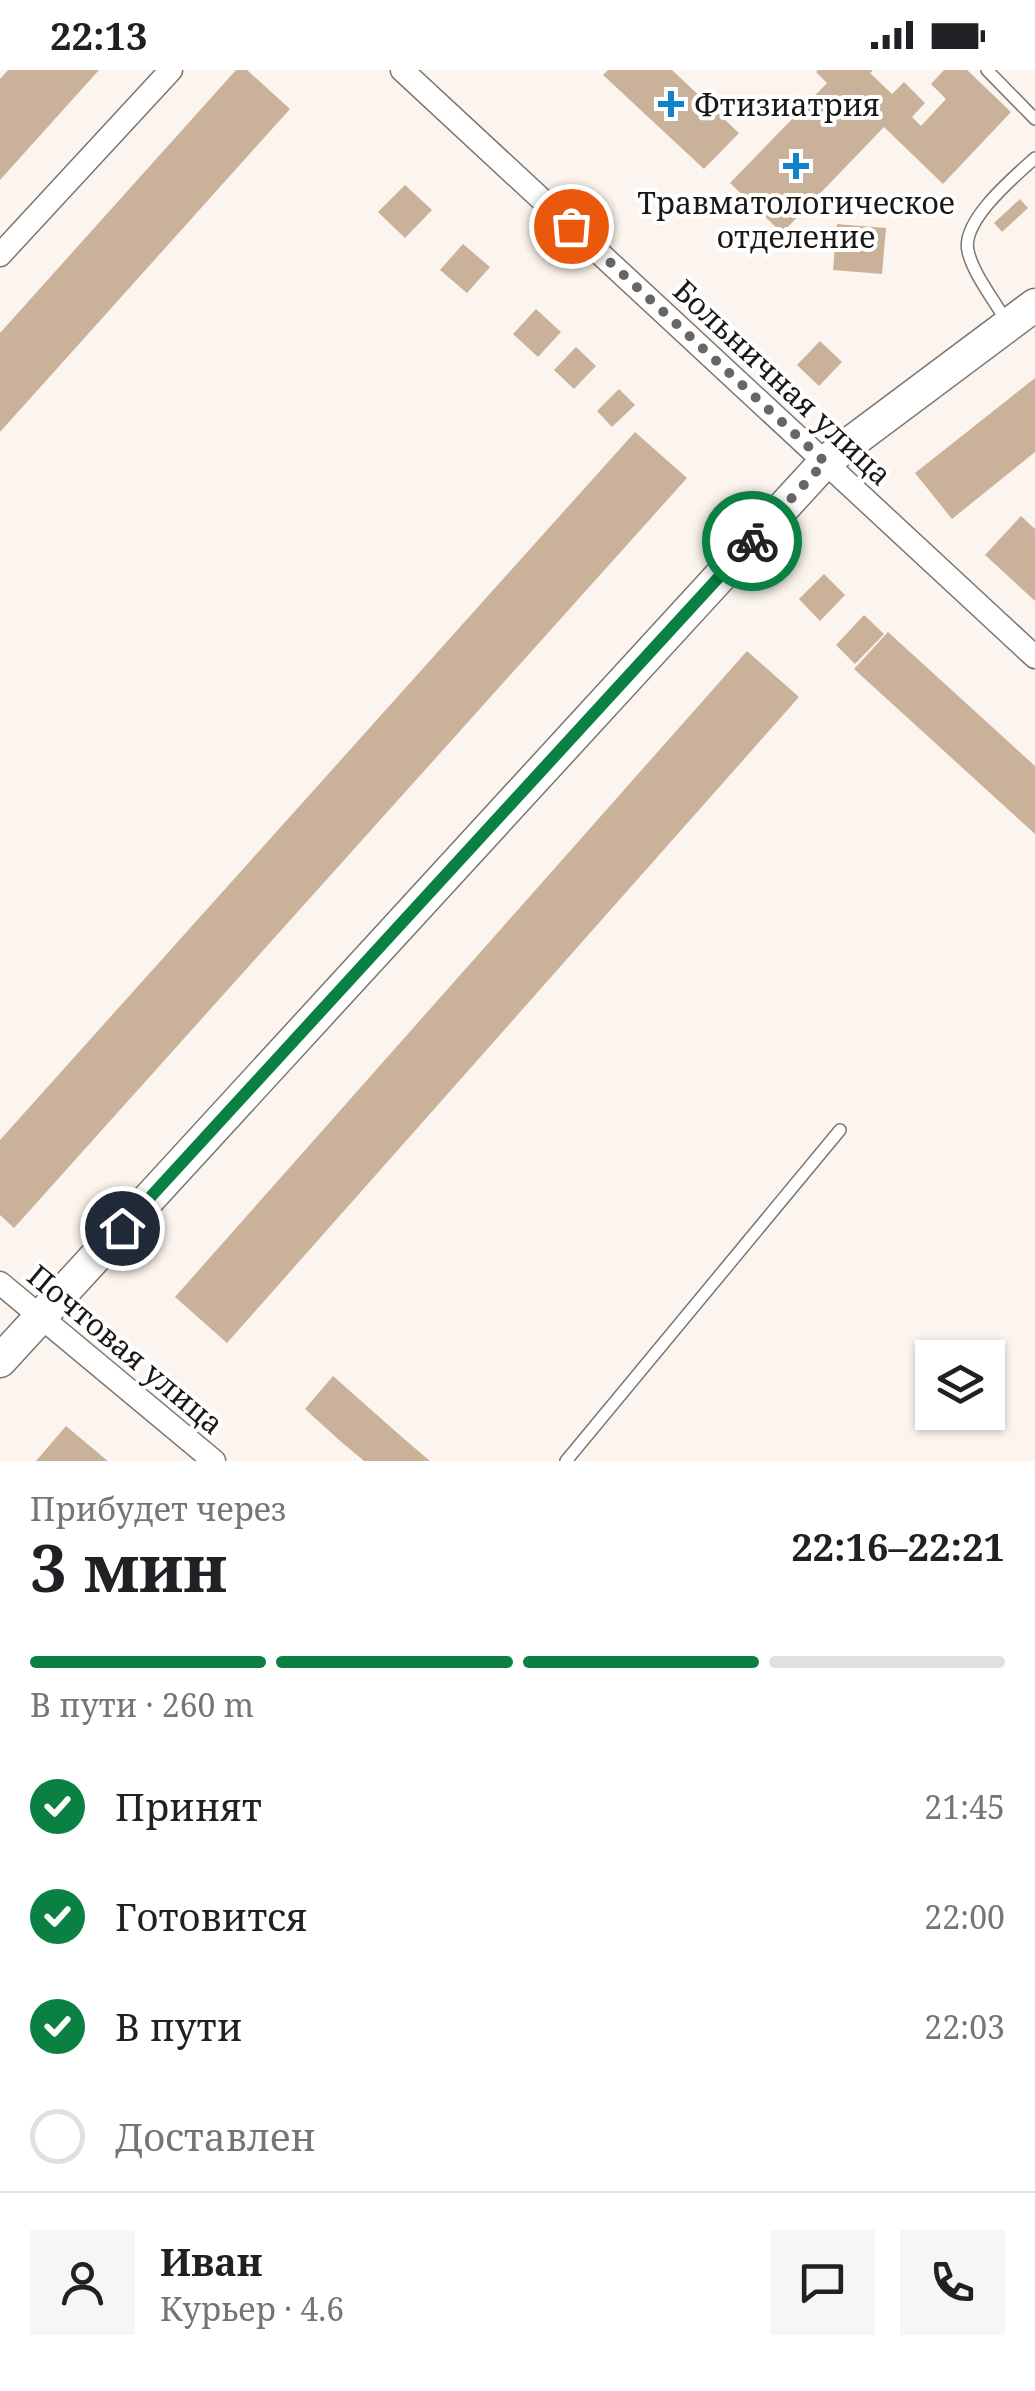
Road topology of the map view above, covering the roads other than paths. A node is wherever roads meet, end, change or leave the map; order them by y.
1 (170, 70) edge
2 (402, 70) edge
3 (986, 70) edge
4 (1035, 119) edge
5 (1035, 158) edge
6 (0, 255) edge
7 (1035, 305) edge
8 (1008, 325) junction
9 (825, 462) junction
10 (1035, 657) edge
11 (840, 1130) dead end
12 (0, 1283) edge
13 (42, 1317) junction
14 (0, 1361) edge
15 (214, 1461) edge
16 (566, 1461) edge

1 - 6 street
2 - 9 street, Больничная улица
3 - 4 lane
5 - 8 lane
7 - 8 street
8 - 9 street
9 - 10 street, Больничная улица
9 - 13 street
11 - 16 lane
12 - 13 street, Почтовая улица
13 - 14 street
13 - 15 street, Почтовая улица

